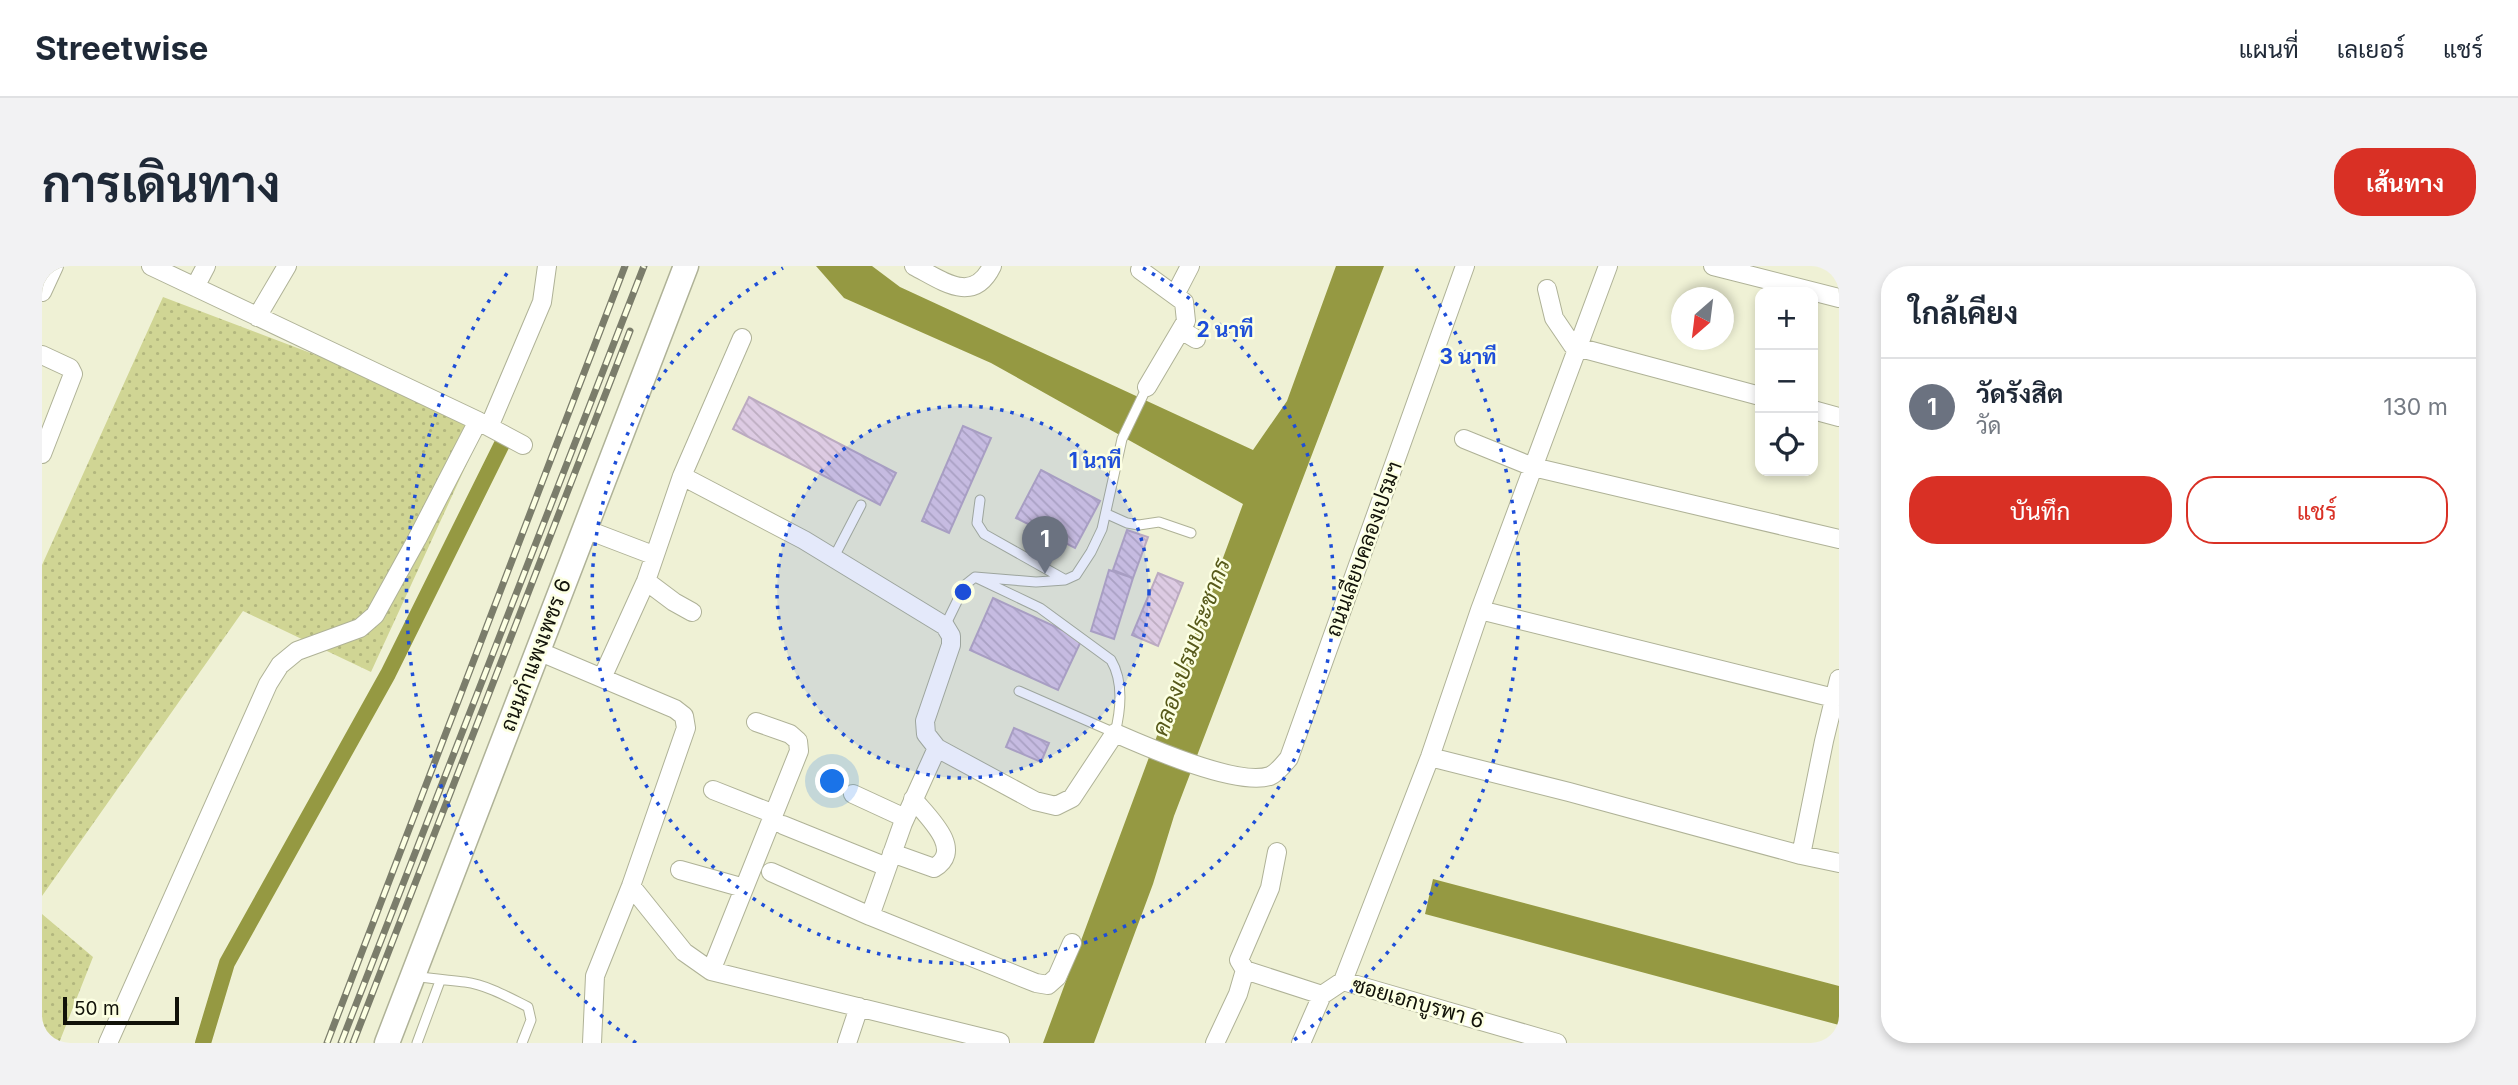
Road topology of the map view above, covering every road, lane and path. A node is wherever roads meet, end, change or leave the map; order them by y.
1 (54, 266) edge
2 (151, 266) edge
3 (206, 266) edge
4 (287, 266) edge
5 (547, 266) edge
6 (686, 266) edge
7 (914, 266) edge
8 (992, 266) edge
9 (1190, 266) edge
10 (1465, 266) edge
11 (1608, 266) edge
12 (1713, 266) edge
13 (1140, 270) dead end
14 (195, 287) junction
15 (1547, 289) dead end
16 (42, 292) edge
17 (1175, 295) junction
18 (1839, 298) edge
19 (257, 317) junction
20 (743, 338) dead end
21 (1577, 348) junction
22 (42, 355) edge
23 (1147, 387) joint
24 (1755, 395) edge
25 (1818, 411) edge
26 (1839, 417) edge
27 (483, 424) junction
28 (1464, 439) dead end
29 (44, 445) edge
30 (523, 445) dead end
31 (1533, 467) junction
32 (681, 476) junction
33 (981, 500) dead end
34 (861, 505) dead end
35 (1107, 514) junction
36 (585, 529) junction
37 (1191, 533) dead end
38 (1839, 540) edge
39 (653, 555) junction
40 (834, 557) junction
41 (975, 577) junction
42 (1065, 580) junction
43 (646, 581) junction
44 (1480, 610) junction
45 (692, 612) dead end
46 (945, 626) junction
47 (538, 650) junction
48 (602, 678) junction
49 (1839, 679) edge
50 (1019, 691) dead end
51 (1834, 698) junction
52 (756, 722) dead end
53 (1115, 733) junction
54 (1832, 742) edge
55 (937, 748) junction
56 (1430, 757) junction
57 (713, 790) dead end
58 (853, 794) dead end
59 (914, 799) junction
60 (905, 818) junction
61 (779, 820) junction
62 (1276, 852) dead end
63 (1801, 855) junction
64 (889, 860) junction
65 (1839, 863) edge
66 (680, 870) dead end
67 (771, 872) dead end
68 (631, 886) junction
69 (744, 888) junction
70 (870, 916) junction
71 (1072, 943) dead end
72 (1245, 970) junction
73 (711, 971) junction
74 (413, 975) junction
75 (440, 981) junction
76 (1343, 981) junction
77 (1322, 995) junction
78 (859, 1007) junction
79 (1000, 1042) edge
80 (108, 1043) edge
81 (387, 1043) edge
82 (417, 1043) edge
83 (522, 1043) edge
84 (592, 1043) edge
85 (847, 1043) edge
86 (1215, 1043) edge
87 (1301, 1043) edge
88 (1558, 1043) edge

1 - 16 street
2 - 14 street
3 - 14 street
4 - 19 street
5 - 27 street
6 - 36 main road, ถนนกำแพงเพชร 6
7 - 8 street
9 - 17 street
10 - 53 street, ถนนเลียบคลองเปรมฯ
11 - 21 street
12 - 18 street
13 - 17 street
14 - 19 street
15 - 21 street
17 - 23 street
19 - 27 street
20 - 32 street
21 - 24 street
21 - 31 street
22 - 29 street
23 - 35 lane
25 - 26 street
27 - 30 street
27 - 80 street
28 - 31 street
31 - 38 street
31 - 44 street
32 - 39 street
32 - 40 street
33 - 42 lane
34 - 40 lane
35 - 37 lane
35 - 42 lane
36 - 39 street
36 - 47 main road, ถนนกำแพงเพชร 6
39 - 43 street
40 - 46 street
41 - 42 lane
41 - 46 lane
41 - 53 lane
43 - 45 street
43 - 48 street
44 - 51 street
44 - 56 street
46 - 55 street
47 - 48 street
47 - 74 main road, ถนนกำแพงเพชร 6
48 - 68 street
49 - 51 street
50 - 53 lane
51 - 54 street
52 - 61 street
53 - 55 street
54 - 63 street
55 - 59 street
56 - 63 street
56 - 76 street
57 - 61 street
58 - 60 street
59 - 60 street
59 - 64 street
60 - 64 street
61 - 64 street
61 - 69 street
62 - 72 street
63 - 65 street
64 - 70 street
66 - 69 street
67 - 70 street
68 - 73 street
68 - 84 street
69 - 73 street
70 - 71 street
72 - 77 street
72 - 86 street
73 - 78 street
74 - 75 lane
74 - 81 main road, ถนนกำแพงเพชร 6
75 - 82 lane
75 - 83 lane
76 - 77 street, ซอยเอกบูรพา 6
76 - 88 street, ซอยเอกบูรพา 6
77 - 87 street
78 - 79 street
78 - 85 street

